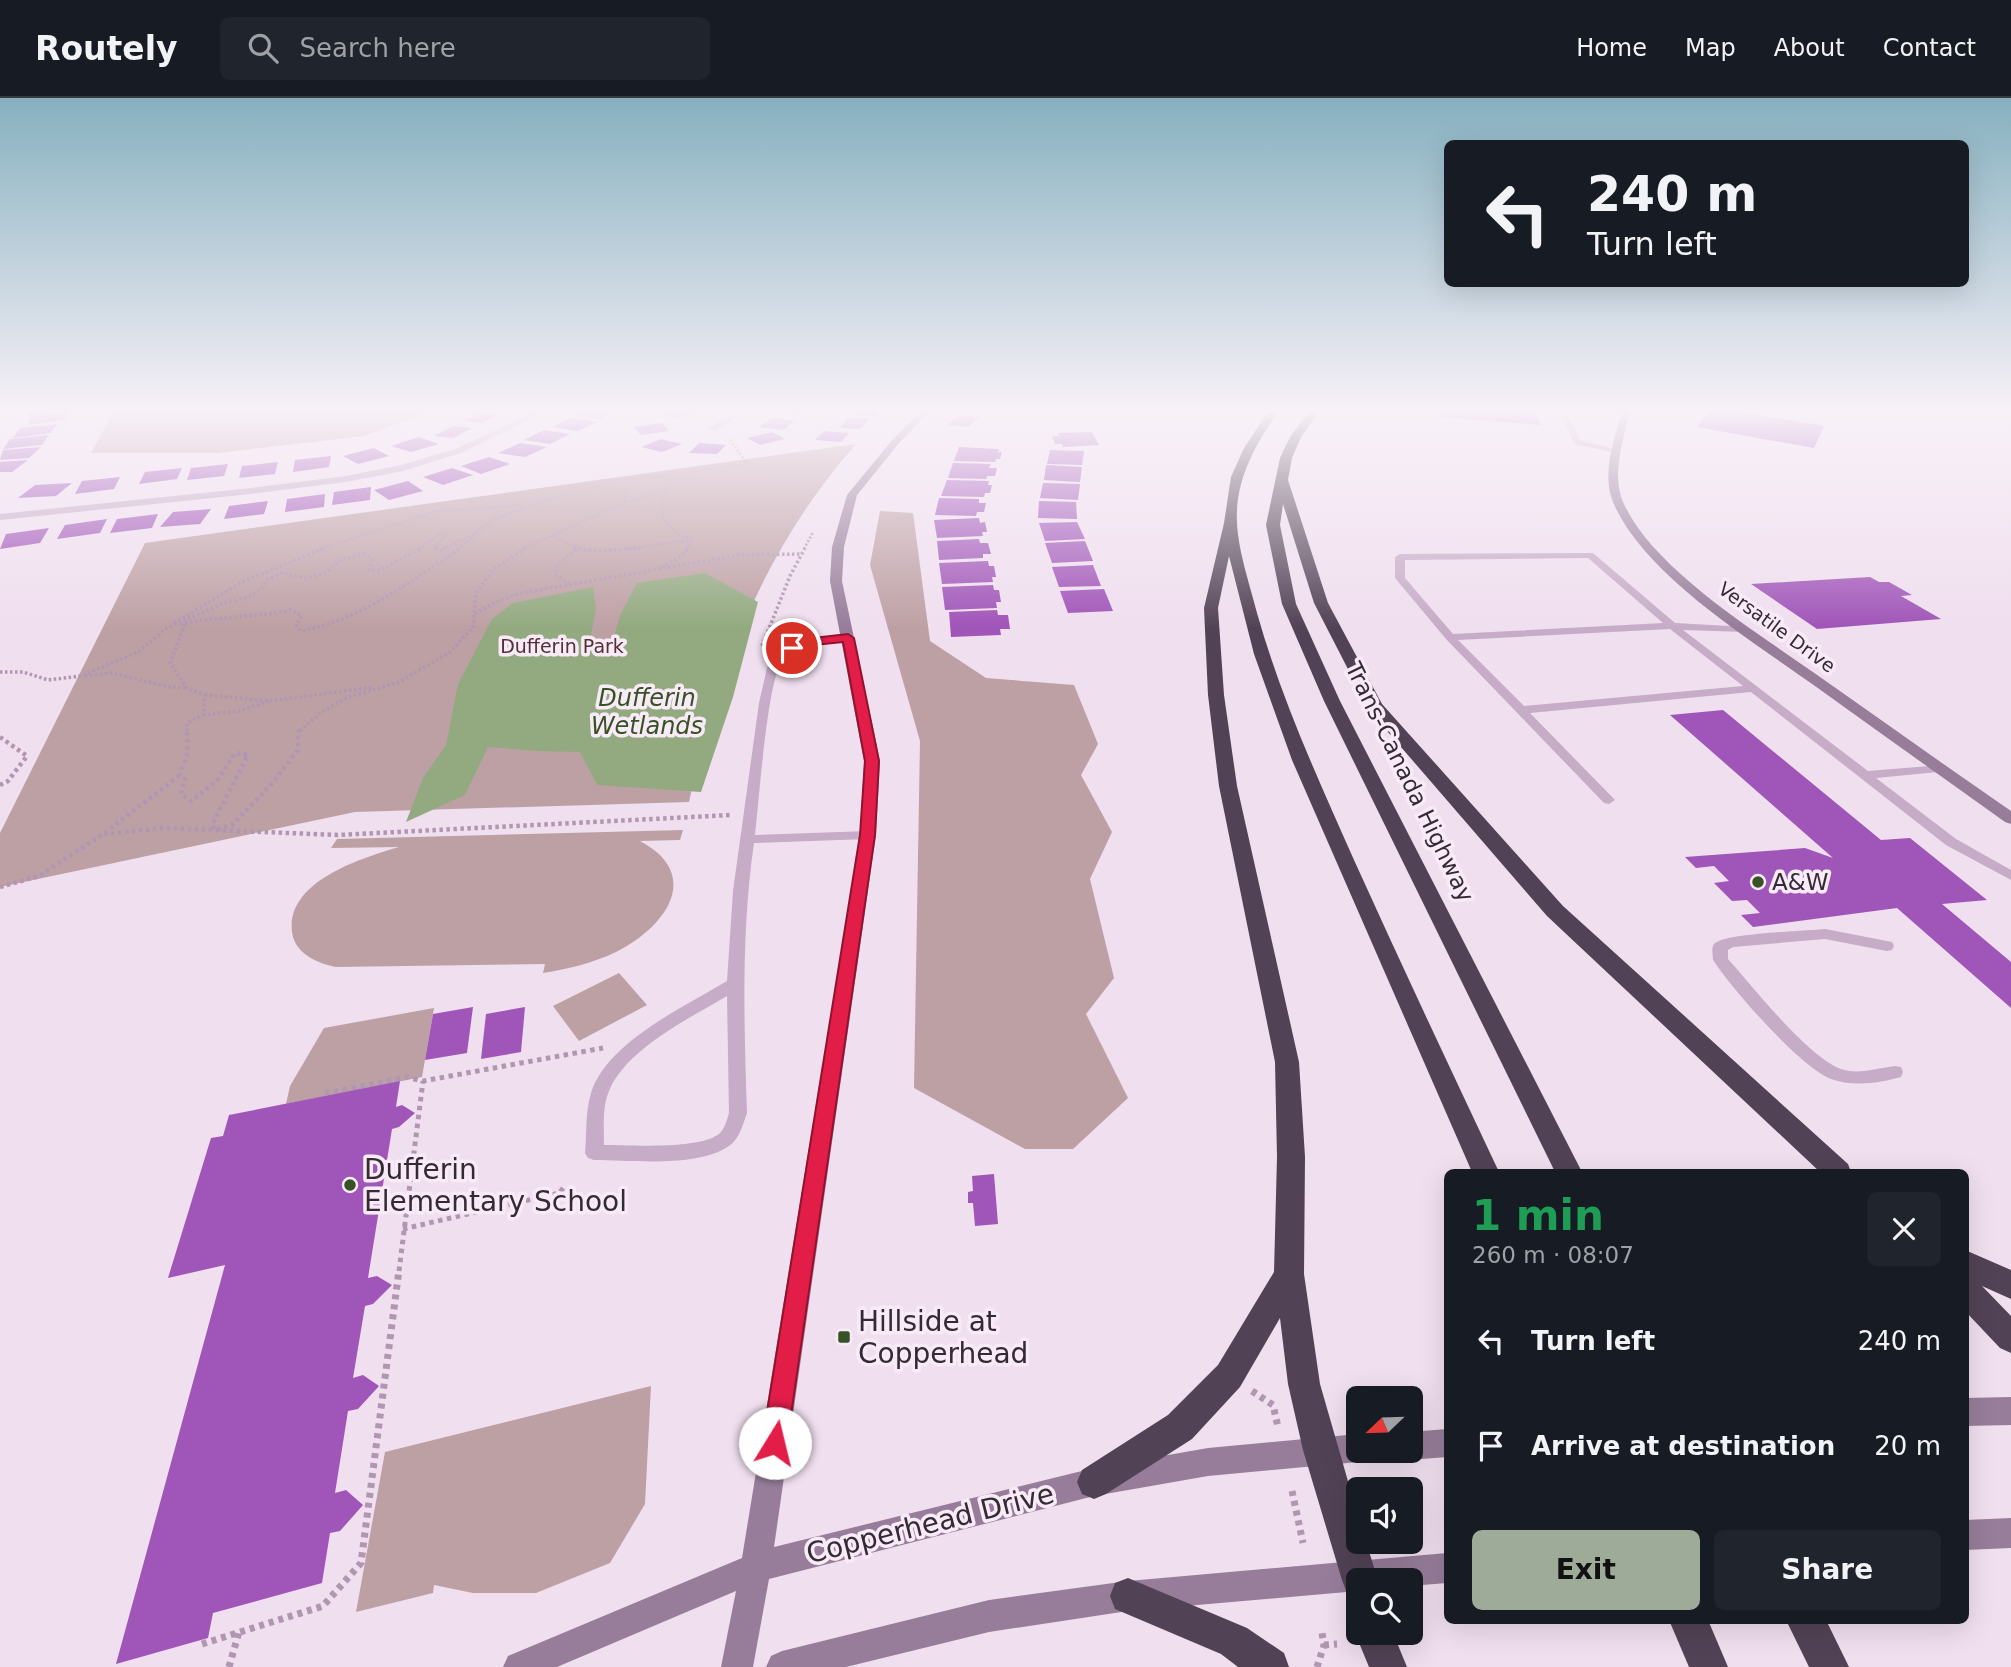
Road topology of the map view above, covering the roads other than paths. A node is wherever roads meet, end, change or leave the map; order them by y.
1 (321, 482) edge
2 (862, 482) edge
3 (1236, 482) edge
4 (1280, 482) edge
5 (1283, 482) edge
6 (1614, 482) edge
7 (0, 516) edge
8 (1230, 523) junction
9 (1672, 626) junction
10 (1744, 629) junction
11 (1450, 636) junction
12 (848, 638) junction
13 (1752, 689) junction
14 (1522, 710) junction
15 (1938, 768) junction
16 (1865, 775) junction
17 (1609, 800) dead end
18 (2011, 819) edge
19 (868, 835) junction
20 (748, 839) junction
21 (2011, 876) edge
22 (1887, 947) dead end
23 (735, 984) junction
24 (1895, 1072) dead end
25 (1484, 1169) edge
26 (1566, 1169) edge
27 (1835, 1169) edge
28 (1969, 1265) edge
29 (1289, 1274) junction
30 (2011, 1285) edge
31 (1969, 1293) edge
32 (2011, 1338) edge
33 (2011, 1411) edge
34 (1969, 1412) edge
35 (1444, 1443) edge
36 (1423, 1445) edge
37 (1346, 1449) edge
38 (1321, 1450) junction
39 (1094, 1482) junction
40 (2011, 1533) edge
41 (1969, 1535) edge
42 (756, 1567) junction
43 (1357, 1568) edge
44 (1444, 1568) edge
45 (1423, 1571) edge
46 (1346, 1579) edge
47 (1128, 1596) junction
48 (1690, 1624) edge
49 (1807, 1624) edge
50 (1379, 1645) edge
51 (520, 1667) edge
52 (737, 1667) edge
53 (782, 1667) edge
54 (1270, 1667) edge
55 (1388, 1667) edge
56 (1709, 1667) edge
57 (1830, 1667) edge

1 - 7 street
2 - 12 street
3 - 8 highway
4 - 26 highway, Trans-Canada Highway
5 - 27 highway
6 - 10 street, Versatile Drive
8 - 25 highway
8 - 29 highway
9 - 10 lane
9 - 11 lane
9 - 11 lane
9 - 13 lane
10 - 15 street, Versatile Drive
11 - 14 lane
12 - 19 street
12 - 20 lane
13 - 14 lane
13 - 16 lane
14 - 17 lane
15 - 16 lane
15 - 18 street, Versatile Drive
16 - 21 lane
19 - 20 lane
19 - 42 street
20 - 23 lane
22 - 24 lane
23 - 23 lane
28 - 30 highway
29 - 38 highway
29 - 39 highway
31 - 32 highway
33 - 34 street
35 - 36 street
37 - 38 street, Copperhead Drive
38 - 39 street, Copperhead Drive
38 - 43 highway
39 - 42 street, Copperhead Drive
40 - 41 street
42 - 51 street, Copperhead Drive
42 - 52 street
44 - 45 street
46 - 47 street
47 - 53 street
47 - 54 highway
48 - 56 highway
49 - 57 highway
50 - 55 highway

